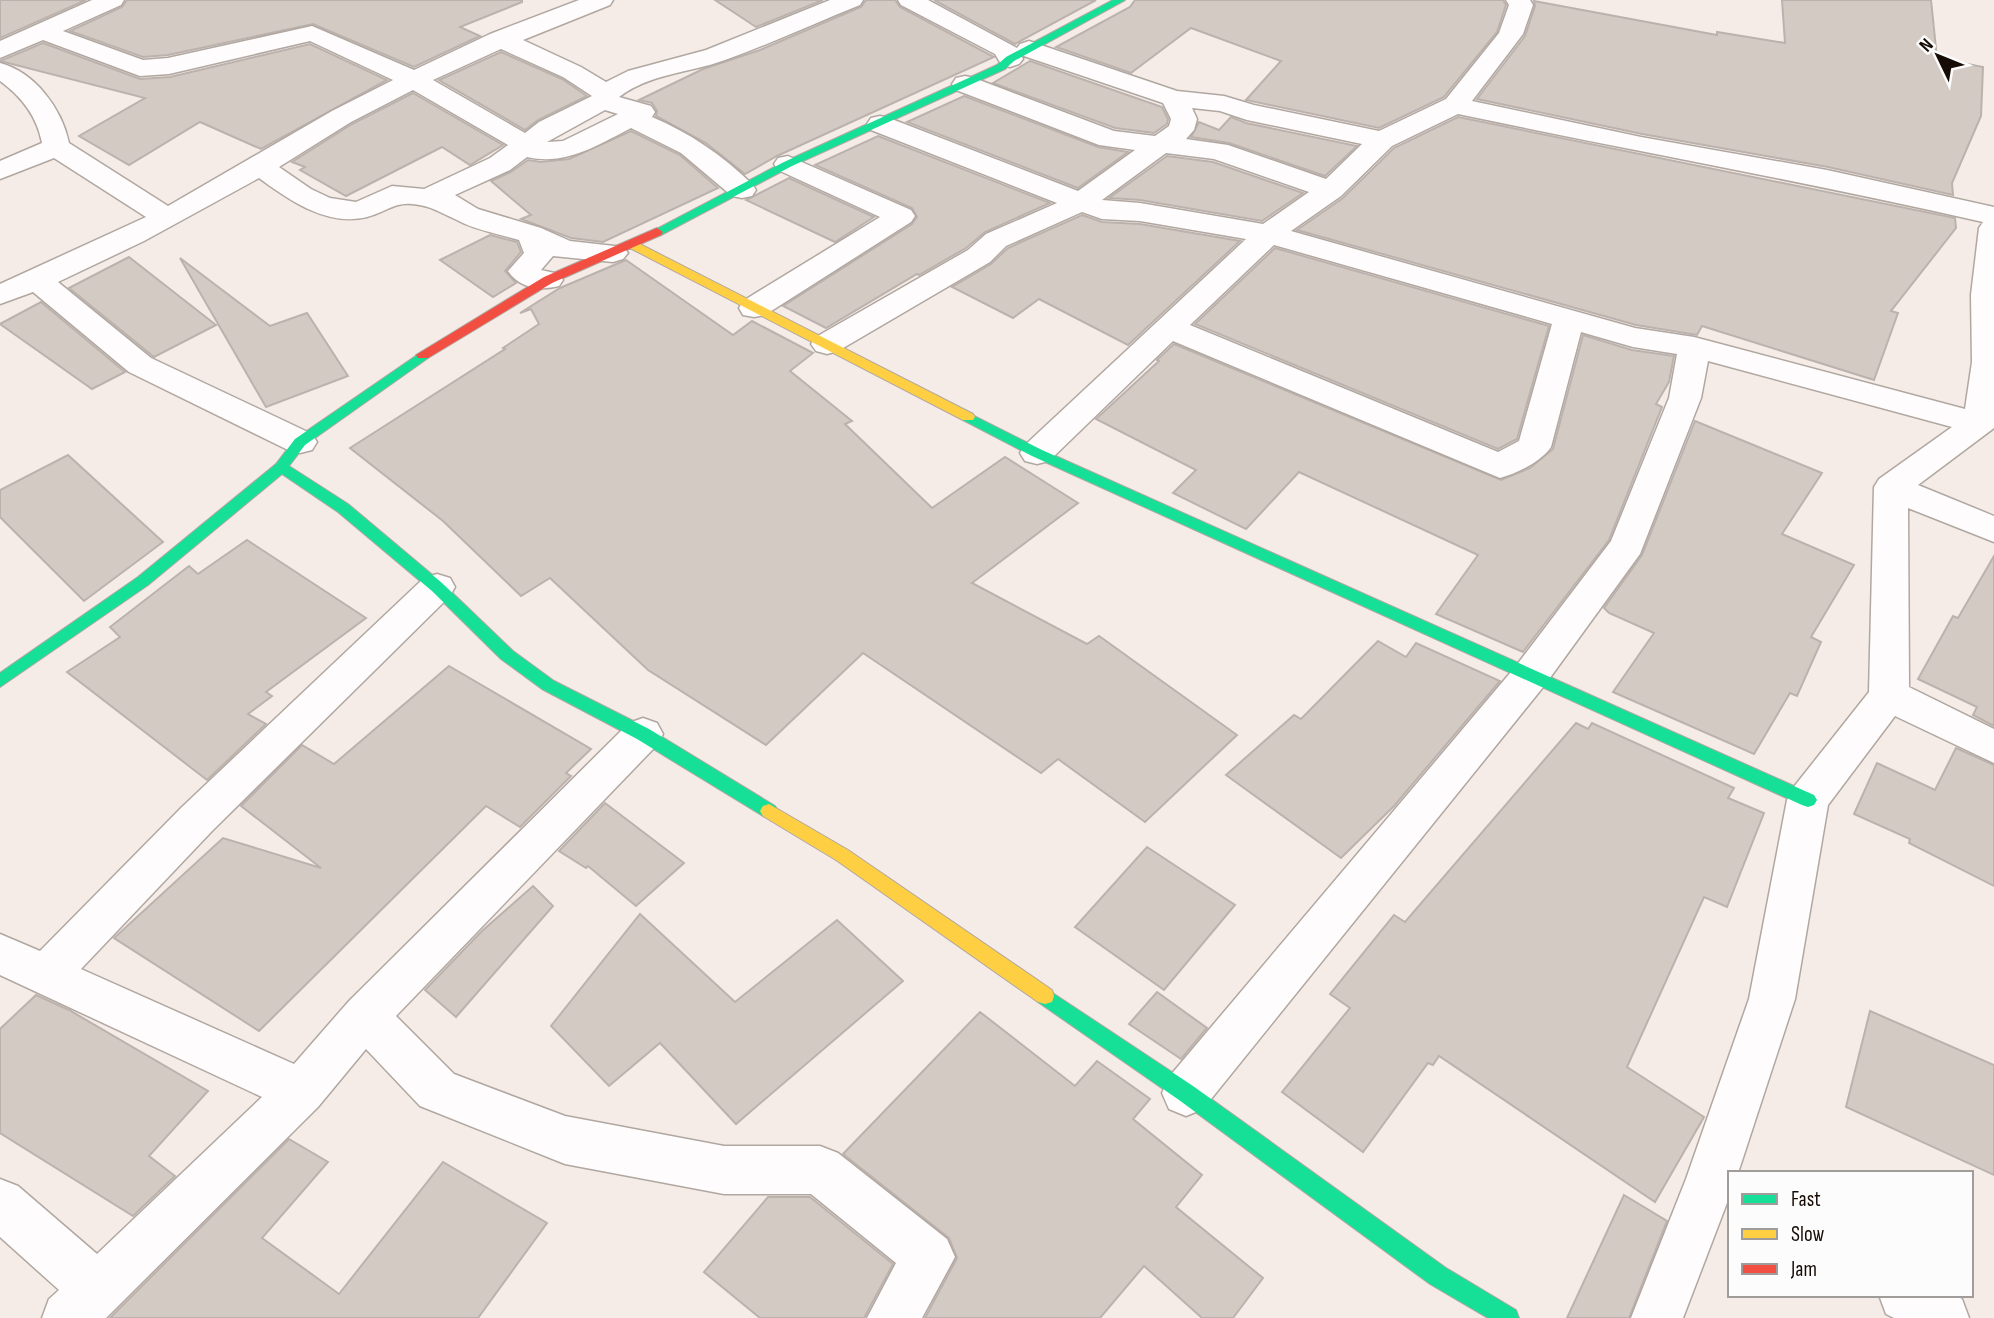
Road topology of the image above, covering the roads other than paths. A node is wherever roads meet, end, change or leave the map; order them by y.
1 (112, 0) edge
2 (601, 0) edge
3 (851, 0) edge
4 (910, 0) edge
5 (1120, 0) edge
6 (1517, 0) edge
7 (41, 31) junction
8 (499, 39) junction
9 (0, 50) edge
10 (1019, 54) junction
11 (0, 71) edge
12 (415, 80) junction
13 (965, 84) junction
14 (604, 97) junction
15 (1173, 97) junction
16 (1455, 105) junction
17 (630, 118) junction
18 (880, 124) junction
19 (1382, 140) junction
20 (527, 144) junction
21 (1155, 146) junction
22 (56, 148) junction
23 (788, 164) junction
24 (259, 166) junction
25 (0, 171) edge
26 (742, 190) junction
27 (1331, 190) junction
28 (427, 198) junction
29 (1080, 202) junction
30 (1994, 216) edge
31 (166, 217) junction
32 (1994, 228) edge
33 (531, 234) junction
34 (1268, 234) junction
35 (623, 248) junction
36 (548, 280) junction
37 (37, 281) junction
38 (0, 295) edge
39 (754, 308) junction
40 (1569, 318) junction
41 (1171, 329) junction
42 (827, 344) junction
43 (1694, 347) junction
44 (1980, 424) junction
45 (300, 442) junction
46 (1037, 453) junction
47 (281, 467) junction
48 (1891, 488) junction
49 (1994, 530) edge
50 (437, 587) junction
51 (1530, 676) junction
52 (0, 681) edge
53 (1889, 695) junction
54 (643, 734) junction
55 (1994, 747) edge
56 (1808, 800) junction
57 (0, 954) edge
58 (46, 975) junction
59 (365, 1016) junction
60 (301, 1091) junction
61 (1186, 1093) junction
62 (1720, 1185) edge
63 (0, 1204) edge
64 (1908, 1297) edge
65 (83, 1303) edge
66 (893, 1318) edge
67 (1508, 1318) edge
68 (1657, 1318) edge
69 (1944, 1318) edge

1 - 7 street
2 - 8 street
3 - 14 street
4 - 10 street
5 - 10 street
6 - 16 street
7 - 9 street
7 - 12 street
8 - 12 street
8 - 14 street
10 - 13 street
10 - 15 street
11 - 22 street
12 - 20 street
12 - 24 street
13 - 18 street
13 - 21 street
14 - 17 street
14 - 20 street
15 - 19 street
15 - 21 street
16 - 19 street
16 - 30 street
17 - 20 street
17 - 26 street
18 - 23 street
18 - 29 street
19 - 27 street
20 - 28 street
21 - 27 street
21 - 29 street
22 - 25 street
22 - 31 street
23 - 26 street
23 - 39 street
24 - 28 street
24 - 31 street
26 - 35 street
27 - 34 street
28 - 33 street
29 - 34 street
29 - 42 street
31 - 37 street
32 - 44 street
33 - 35 street
33 - 36 street
34 - 40 street
34 - 41 street
35 - 36 street
35 - 39 street
36 - 45 street
37 - 38 street
37 - 45 street
39 - 42 street
40 - 41 street
40 - 43 street
41 - 46 street
42 - 46 street
43 - 44 street
43 - 51 street
44 - 48 street
45 - 47 street
46 - 51 street
47 - 50 street
47 - 52 street
48 - 49 street
48 - 53 street
50 - 54 street
50 - 58 street
51 - 56 street
51 - 61 street
53 - 55 street
53 - 56 street
54 - 59 street
54 - 61 street
56 - 62 street
57 - 58 street
58 - 60 street
59 - 60 street
59 - 66 street
60 - 65 street
61 - 67 street
62 - 68 street
63 - 65 street
64 - 69 street

